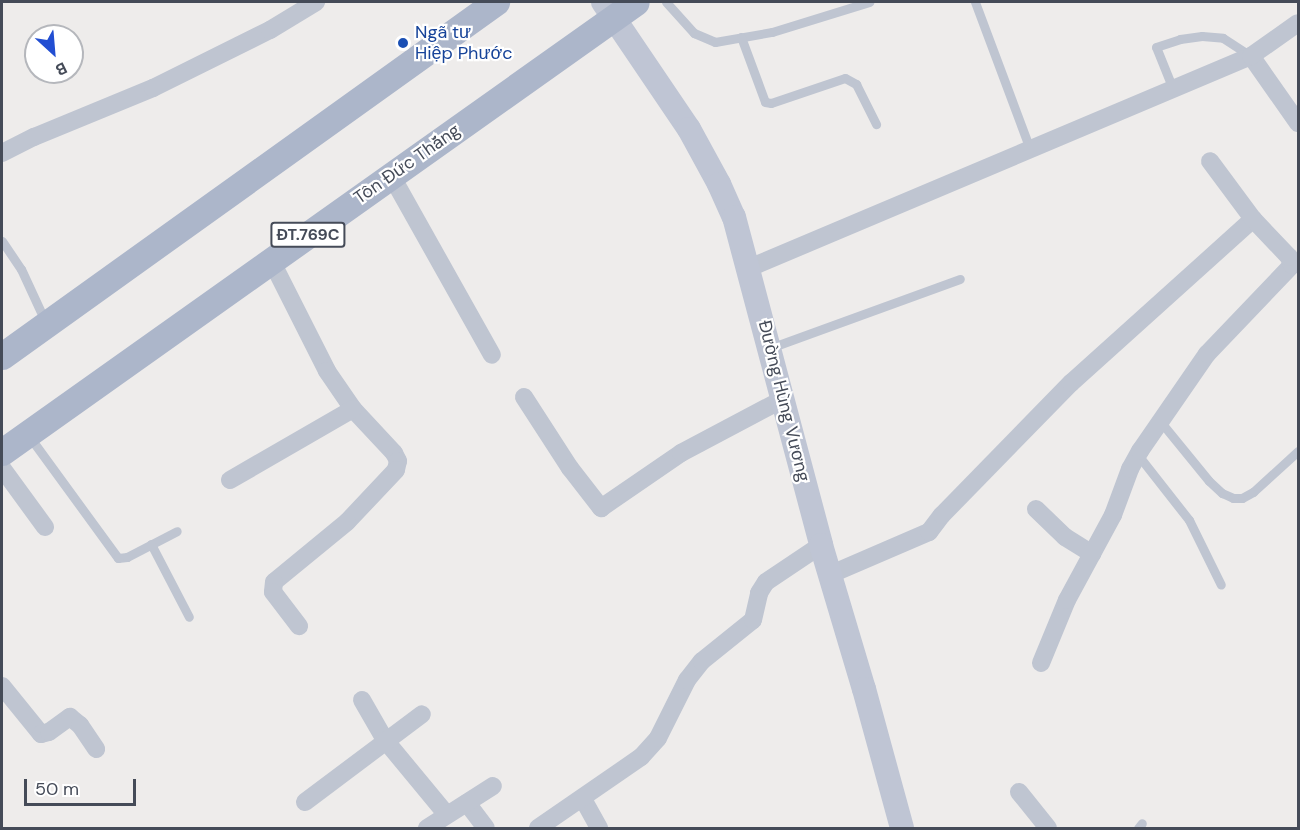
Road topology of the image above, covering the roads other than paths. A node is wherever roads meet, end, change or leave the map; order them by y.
1 (315, 2) edge
2 (496, 2) edge
3 (636, 2) edge
4 (666, 2) edge
5 (869, 2) edge
6 (975, 2) edge
7 (609, 9) edge
8 (1299, 23) edge
9 (741, 37) junction
10 (1251, 56) junction
11 (1170, 82) junction
12 (1299, 123) edge
13 (876, 124) dead end
14 (1030, 149) junction
15 (2, 153) edge
16 (1210, 160) dead end
17 (391, 175) junction
18 (1253, 219) junction
19 (2, 241) edge
20 (271, 260) junction
21 (749, 268) junction
22 (960, 279) dead end
23 (46, 323) junction
24 (770, 348) junction
25 (492, 355) dead end
26 (2, 356) edge
27 (524, 397) dead end
28 (783, 399) junction
29 (353, 409) junction
30 (1160, 421) junction
31 (27, 433) junction
32 (1299, 451) edge
33 (2, 452) edge
34 (1138, 455) junction
35 (2, 468) edge
36 (230, 480) dead end
37 (1036, 509) dead end
38 (45, 527) dead end
39 (177, 531) dead end
40 (151, 544) junction
41 (820, 545) junction
42 (1092, 554) junction
43 (830, 575) junction
44 (1221, 585) dead end
45 (189, 617) dead end
46 (299, 626) dead end
47 (1041, 663) dead end
48 (2, 686) edge
49 (362, 700) dead end
50 (422, 714) dead end
51 (385, 740) junction
52 (96, 749) dead end
53 (493, 786) dead end
54 (1019, 792) dead end
55 (583, 799) junction
56 (305, 802) dead end
57 (467, 803) junction
58 (447, 814) junction
59 (427, 828) edge
60 (486, 828) edge
61 (538, 828) edge
62 (599, 828) edge
63 (902, 828) edge
64 (1048, 828) edge

1 - 15 street
2 - 23 main road
3 - 7 main road, Tôn Đức Thắng / ĐT.769C
4 - 9 lane
5 - 9 lane
6 - 14 lane
7 - 17 main road, Tôn Đức Thắng / ĐT.769C
7 - 21 street, Đường Hùng Vương
8 - 10 street
9 - 13 lane
10 - 11 street
10 - 11 lane
10 - 12 street
11 - 14 street
14 - 21 street
16 - 18 street
17 - 20 main road, Tôn Đức Thắng / ĐT.769C
17 - 25 street
18 - 30 street
18 - 43 street
19 - 23 lane
20 - 29 street
20 - 31 main road, Tôn Đức Thắng / ĐT.769C
21 - 24 street, Đường Hùng Vương
22 - 24 lane
23 - 26 main road
24 - 28 street, Đường Hùng Vương
27 - 28 street
28 - 41 street, Đường Hùng Vương
29 - 36 street
29 - 46 street
30 - 32 lane
30 - 34 street
31 - 33 main road, Tôn Đức Thắng / ĐT.769C
31 - 40 lane
34 - 42 street
34 - 44 lane
35 - 38 street
37 - 42 street
39 - 40 lane
40 - 45 lane
41 - 43 street, Đường Hùng Vương
41 - 55 street
42 - 47 street
43 - 63 street, Đường Hùng Vương
48 - 52 street
49 - 51 street
50 - 51 street
51 - 56 street
51 - 58 street
53 - 57 street
54 - 64 street
55 - 61 street
55 - 62 street
57 - 58 street
57 - 60 street
58 - 59 street

